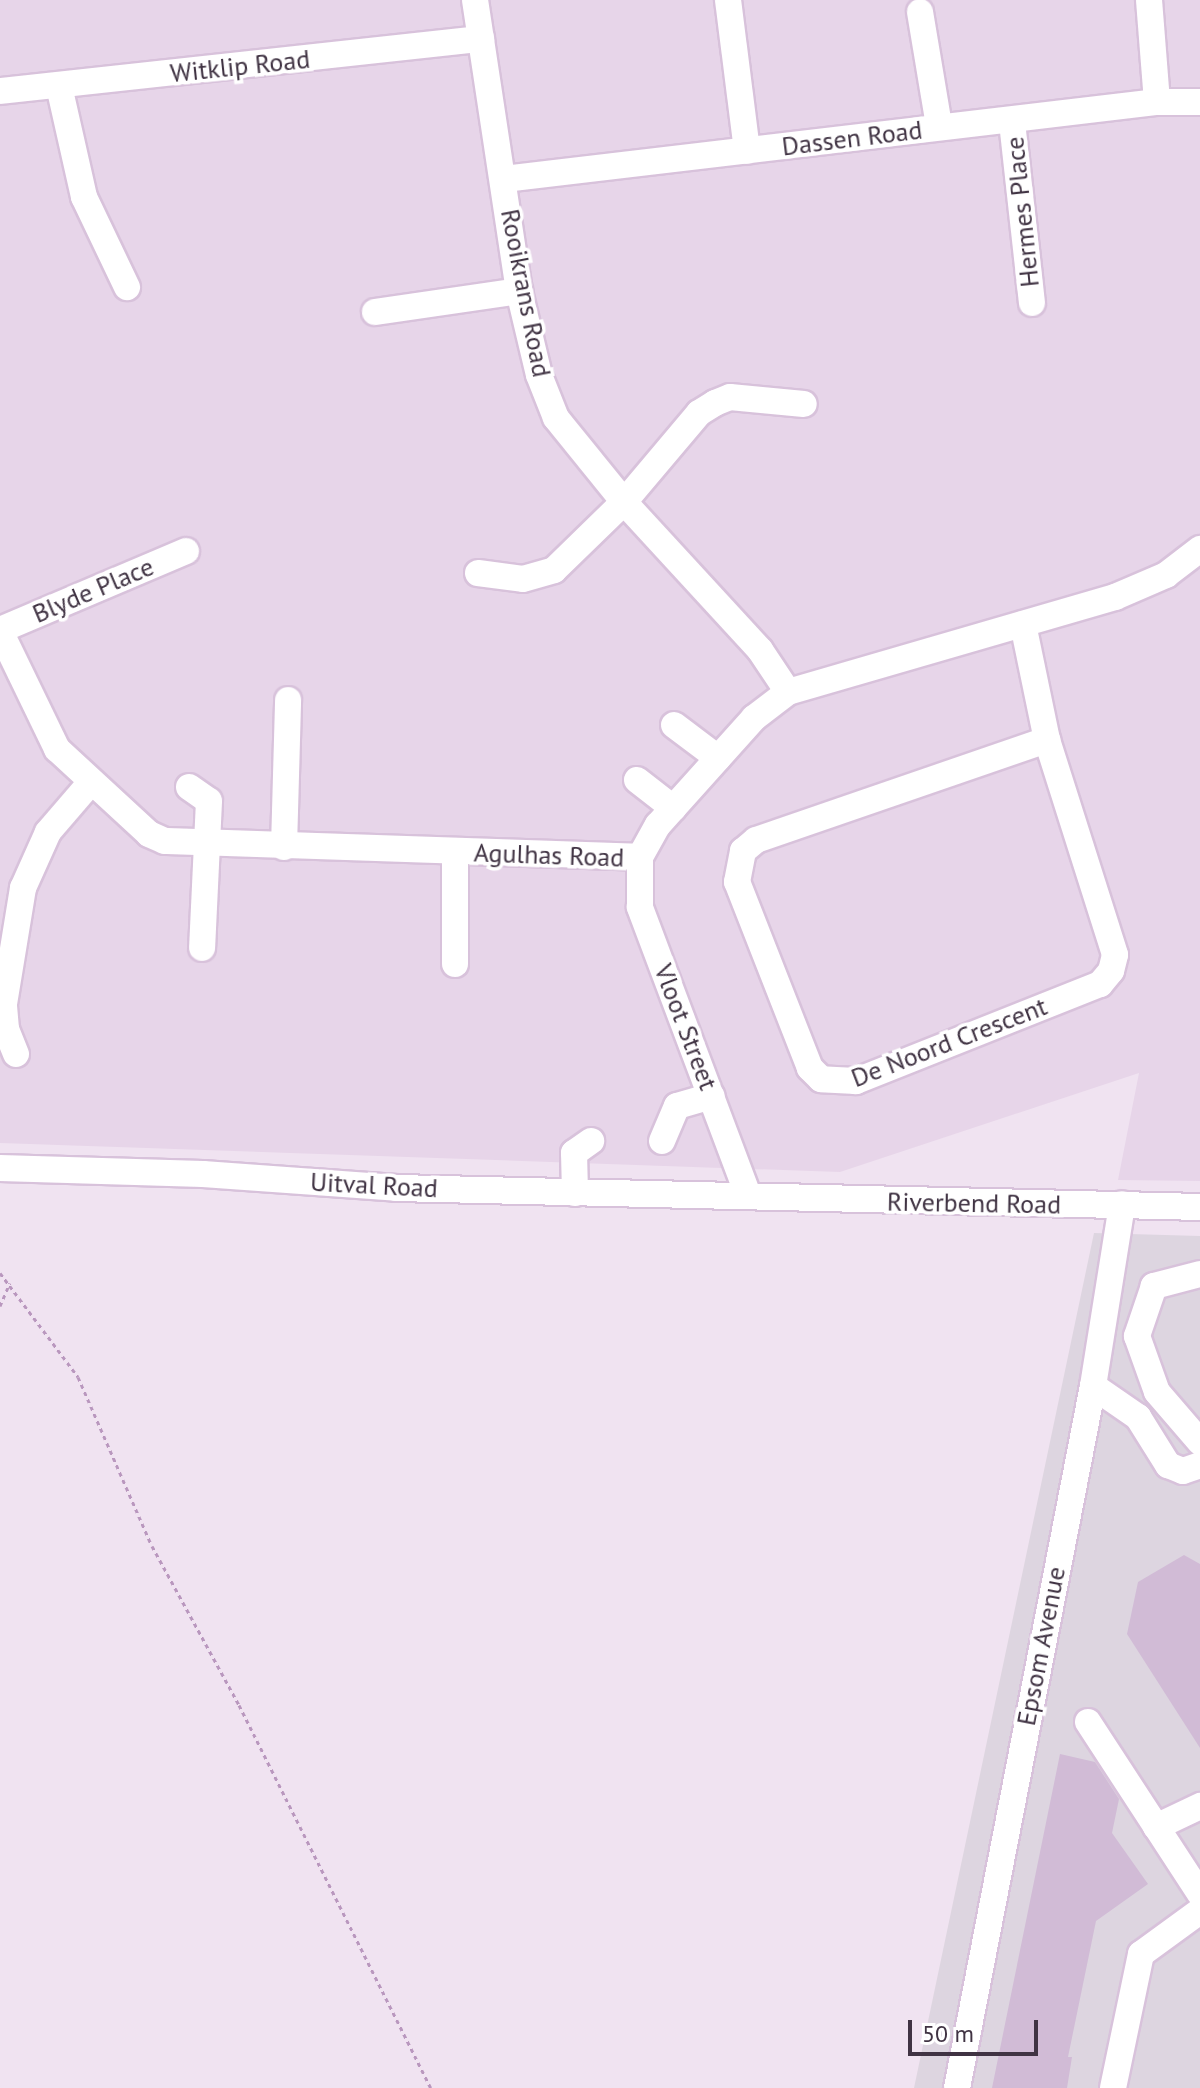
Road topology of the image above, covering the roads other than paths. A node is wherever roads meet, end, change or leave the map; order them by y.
1 (475, 0) edge
2 (728, 0) edge
3 (1149, 0) edge
4 (920, 12) dead end
5 (481, 39) junction
6 (59, 86) junction
7 (0, 91) edge
8 (1157, 102) junction
9 (1200, 102) edge
10 (1012, 122) junction
11 (939, 126) junction
12 (747, 151) junction
13 (504, 179) junction
14 (127, 287) dead end
15 (519, 291) junction
16 (1032, 303) dead end
17 (375, 312) dead end
18 (804, 404) dead end
19 (624, 502) junction
20 (1200, 549) edge
21 (186, 551) dead end
22 (478, 573) dead end
23 (1023, 624) junction
24 (0, 630) edge
25 (788, 692) junction
26 (288, 700) dead end
27 (674, 725) dead end
28 (1047, 740) junction
29 (718, 758) junction
30 (637, 780) dead end
31 (91, 782) junction
32 (189, 787) dead end
33 (673, 808) junction
34 (207, 845) junction
35 (284, 847) junction
36 (455, 852) junction
37 (640, 857) junction
38 (202, 948) dead end
39 (455, 964) dead end
40 (16, 1054) dead end
41 (712, 1096) junction
42 (591, 1141) dead end
43 (662, 1141) dead end
44 (0, 1168) edge
45 (575, 1193) junction
46 (748, 1195) junction
47 (1122, 1204) junction
48 (1200, 1207) edge
49 (1200, 1274) edge
50 (1093, 1386) junction
51 (1200, 1442) edge
52 (1200, 1465) edge
53 (1088, 1722) dead end
54 (1200, 1806) edge
55 (1156, 1827) junction
56 (1199, 1895) edge
57 (957, 2088) edge
58 (1113, 2088) edge

1 - 5 street, Rooikrans Road
2 - 12 street
3 - 8 street
4 - 11 street
5 - 6 street, Witklip Road
5 - 13 street, Rooikrans Road
6 - 7 street, Witklip Road
6 - 14 street
8 - 9 street, Dassen Road
8 - 10 street, Dassen Road
10 - 11 street, Dassen Road
10 - 16 street, Hermes Place
11 - 12 street, Dassen Road
12 - 13 street, Dassen Road
13 - 15 street, Rooikrans Road
15 - 17 street
15 - 19 street, Rooikrans Road
18 - 19 street
19 - 22 street
19 - 25 street, Rooikrans Road
20 - 23 street, Agulhas Road
21 - 24 street, Blyde Place
23 - 25 street, Agulhas Road
23 - 28 street, De Noord Crescent
24 - 31 street, Agulhas Road
25 - 29 street, Agulhas Road
26 - 35 street
27 - 29 street
28 - 28 street, De Noord Crescent
29 - 33 street, Agulhas Road
30 - 33 street
31 - 34 street, Agulhas Road
31 - 40 street
32 - 34 street
33 - 37 street, Agulhas Road
34 - 35 street, Agulhas Road
34 - 38 street
35 - 36 street, Agulhas Road
36 - 37 street, Agulhas Road
36 - 39 street
37 - 41 street, Vloot Street
41 - 43 street
41 - 46 street, Vloot Street
42 - 45 street
44 - 45 street, Uitval Road
45 - 46 street, Uitval Road
46 - 47 street, Riverbend Road
47 - 48 street, Riverbend Road
47 - 50 street, Epsom Avenue
49 - 51 street
50 - 52 street
50 - 57 street, Epsom Avenue
53 - 55 street
54 - 55 street
55 - 56 street
56 - 58 street

